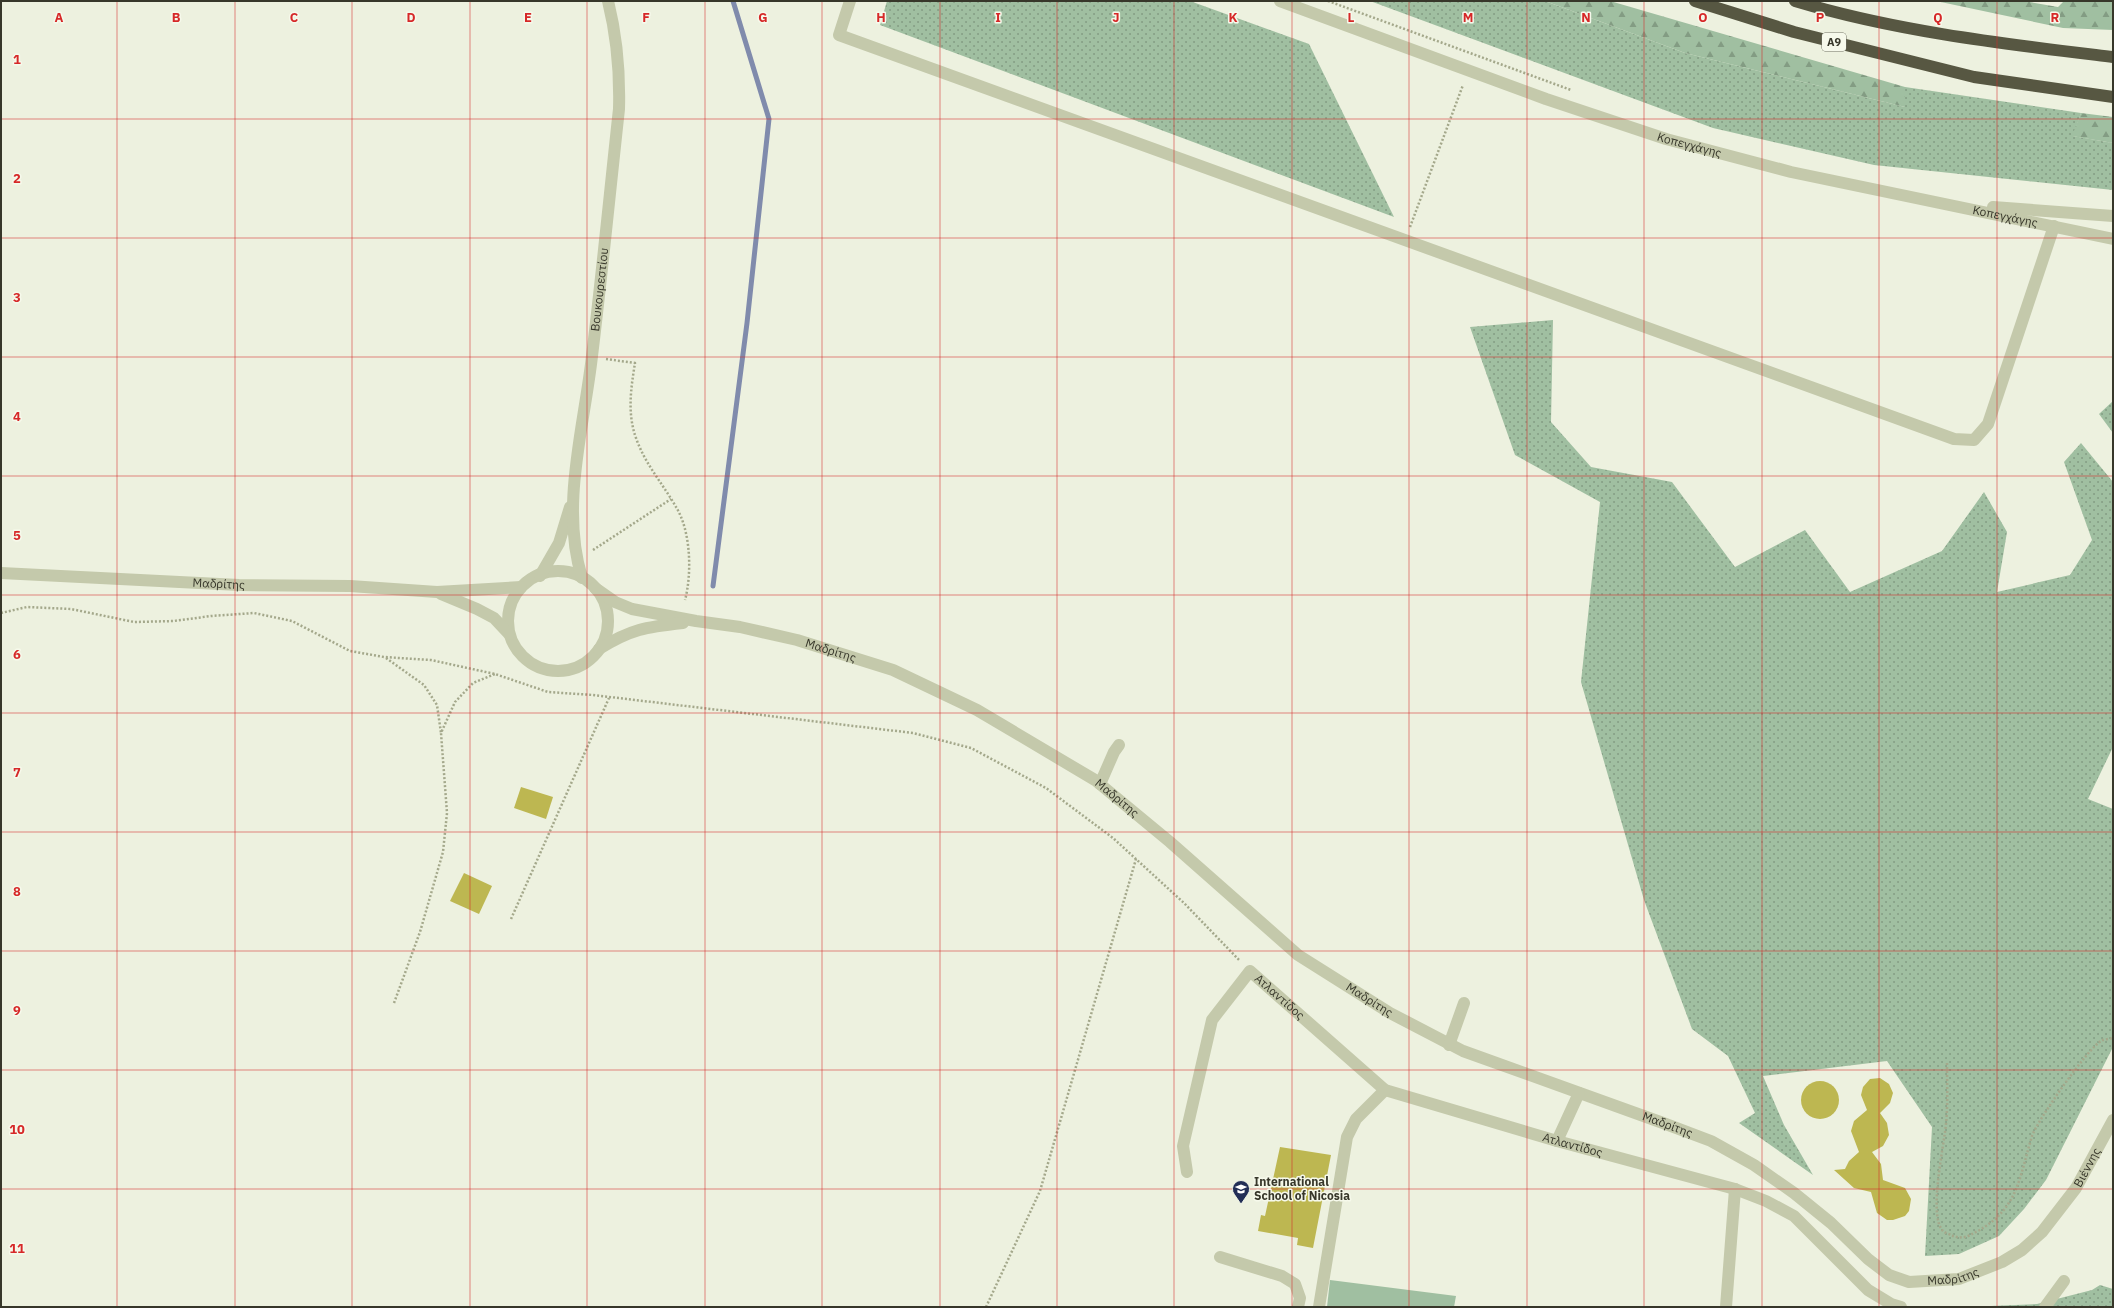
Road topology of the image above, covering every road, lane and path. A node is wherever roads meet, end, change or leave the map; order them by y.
1 (608, 1) edge
2 (850, 1) edge
3 (1280, 1) edge
4 (1328, 1) edge
5 (1695, 1) edge
6 (1795, 1) edge
7 (2113, 56) edge
8 (1463, 85) dead end
9 (1573, 91) dead end
10 (2109, 98) edge
11 (1924, 199) junction
12 (2113, 216) edge
13 (2054, 226) junction
14 (1408, 233) dead end
15 (2113, 239) edge
16 (605, 359) dead end
17 (671, 499) junction
18 (572, 500) junction
19 (593, 550) dead end
20 (1, 573) edge
21 (540, 576) junction
22 (582, 578) junction
23 (521, 587) junction
24 (595, 588) junction
25 (437, 592) junction
26 (684, 600) dead end
27 (1, 613) edge
28 (696, 622) junction
29 (509, 634) junction
30 (599, 649) junction
31 (384, 658) junction
32 (495, 674) junction
33 (610, 698) junction
34 (441, 734) junction
35 (1119, 745) dead end
36 (1100, 784) junction
37 (1136, 859) junction
38 (511, 919) dead end
39 (1250, 971) junction
40 (394, 1003) dead end
41 (1464, 1003) dead end
42 (2113, 1038) edge
43 (1449, 1045) junction
44 (1947, 1063) dead end
45 (1385, 1090) junction
46 (1579, 1093) junction
47 (2113, 1120) edge
48 (1557, 1141) junction
49 (1187, 1172) dead end
50 (1736, 1189) junction
51 (2058, 1214) joint
52 (1220, 1257) dead end
53 (2064, 1281) dead end
54 (986, 1307) edge
55 (1298, 1307) edge
56 (1319, 1307) edge
57 (1726, 1307) edge
58 (1901, 1307) edge
59 (2045, 1307) edge

1 - 18 street, Βουκουρεστίου
2 - 13 street
3 - 11 street, Κοπεγχάγης
4 - 9 path
5 - 10 highway, A9
6 - 7 highway, A9
8 - 14 path
11 - 12 street
11 - 13 street, Κοπεγχάγης
13 - 15 street, Κοπεγχάγης
16 - 17 path
17 - 19 path
17 - 26 path
18 - 21 street
18 - 22 street, Βουκουρεστίου
20 - 25 street, Μαδρίτης
21 - 22 street
21 - 23 street
22 - 24 street
23 - 25 street, Μαδρίτης
23 - 29 street
24 - 28 street, Μαδρίτης
24 - 30 street
25 - 29 street, Μαδρίτης
27 - 31 path
28 - 30 street, Μαδρίτης
28 - 36 street, Μαδρίτης
29 - 30 street
31 - 32 path
31 - 34 path
32 - 33 path
32 - 34 path
33 - 37 path
33 - 38 path
34 - 40 path
35 - 36 street
36 - 43 street, Μαδρίτης
37 - 39 path
37 - 54 path
39 - 45 street, Ατλαντίδος
39 - 49 street
41 - 43 street
42 - 44 path
43 - 46 street, Μαδρίτης
45 - 48 street, Ατλαντίδος
45 - 56 street
46 - 48 street
46 - 51 street, Μαδρίτης
47 - 51 street, Βιέννης
48 - 50 street, Ατλαντίδος
50 - 57 street
50 - 58 street, Ατλαντίδος
52 - 55 street
53 - 59 street

